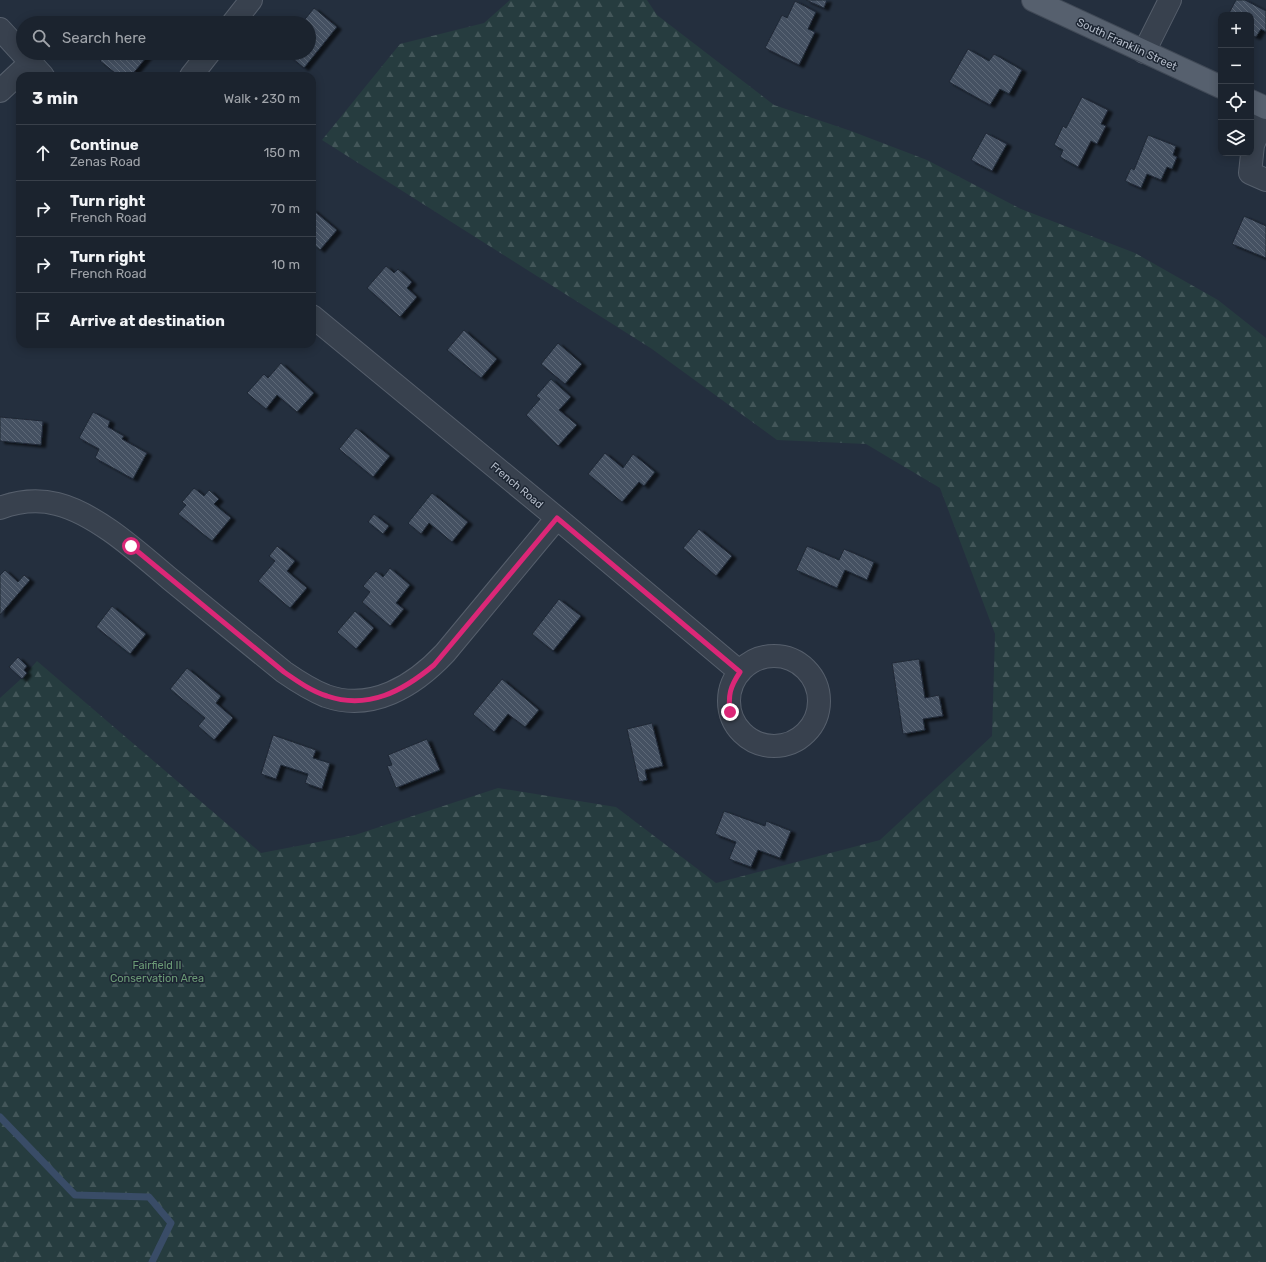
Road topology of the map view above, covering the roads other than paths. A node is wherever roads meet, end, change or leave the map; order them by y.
1 (251, 0) edge
2 (1033, 0) edge
3 (1170, 0) edge
4 (238, 16) edge
5 (0, 28) edge
6 (16, 46) edge
7 (1144, 52) junction
8 (29, 60) edge
9 (204, 60) edge
10 (37, 69) edge
11 (194, 72) edge
12 (16, 81) edge
13 (1218, 86) edge
14 (0, 91) edge
15 (1254, 102) edge
16 (1266, 108) edge
17 (1266, 114) edge
18 (1266, 180) edge
19 (316, 319) edge
20 (0, 508) edge
21 (557, 518) junction
22 (740, 672) junction

1 - 4 street
2 - 7 main road, South Franklin Street
3 - 7 street
5 - 6 street
7 - 13 main road, South Franklin Street
8 - 10 street
9 - 11 street
12 - 14 street
15 - 16 main road
17 - 18 street
19 - 21 street, French Road
20 - 21 street
21 - 22 street, French Road
22 - 22 street

